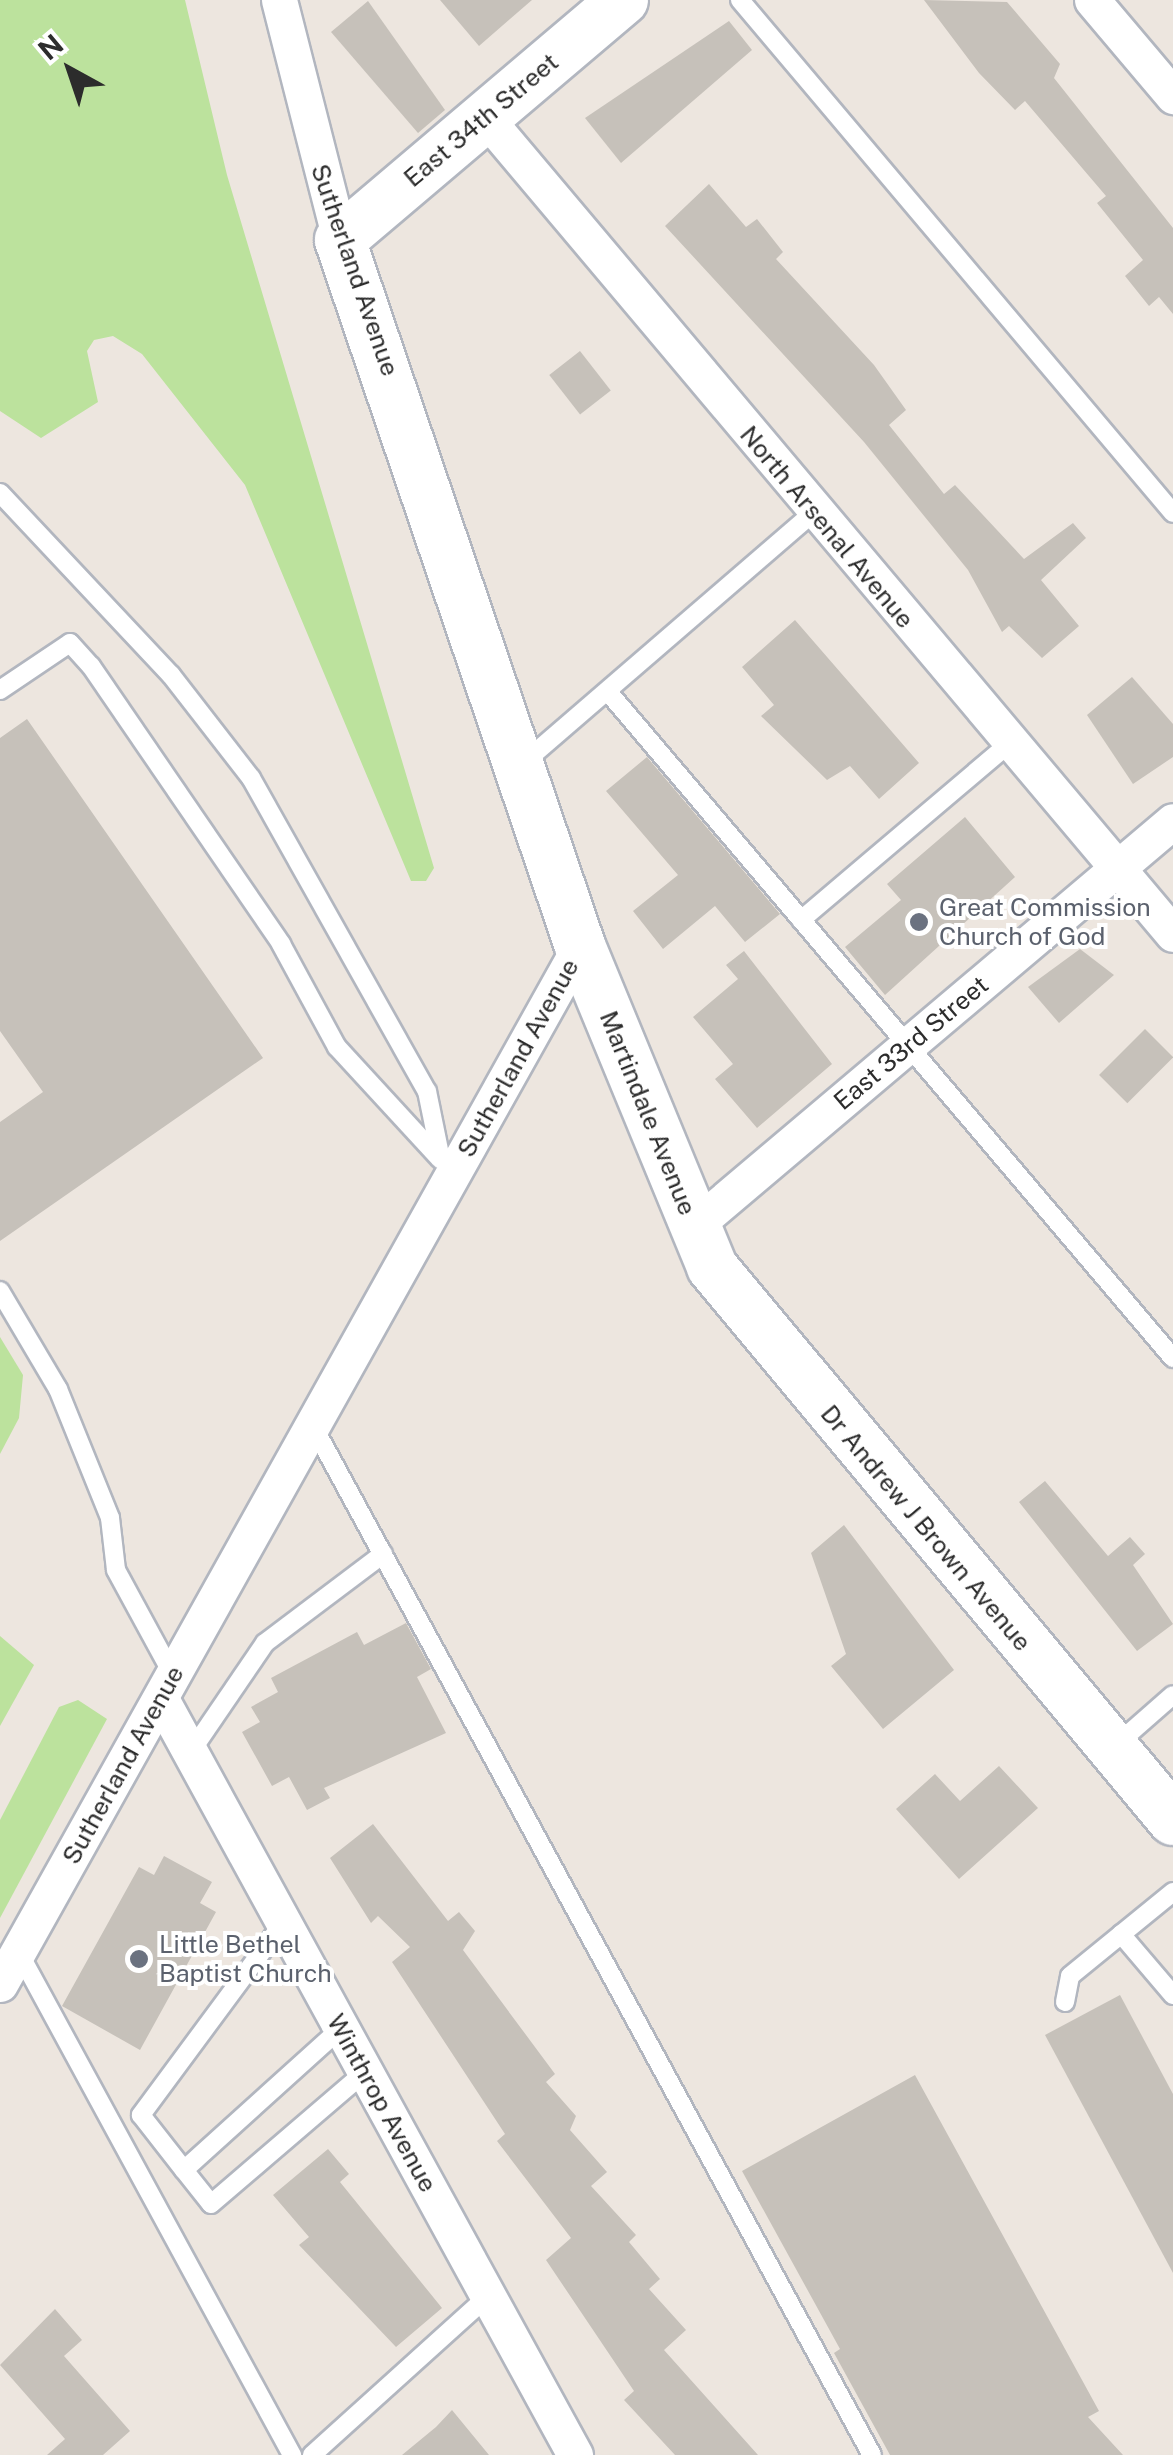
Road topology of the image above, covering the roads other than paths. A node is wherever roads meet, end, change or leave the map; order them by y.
1 (280, 0) edge
2 (623, 0) edge
3 (740, 0) edge
4 (1092, 0) edge
5 (1173, 96) edge
6 (485, 117) junction
7 (340, 240) junction
8 (0, 492) edge
9 (1173, 512) edge
10 (814, 513) junction
11 (0, 690) edge
12 (610, 693) junction
13 (1010, 743) junction
14 (522, 765) junction
15 (1173, 821) edge
16 (1118, 869) junction
17 (801, 920) junction
18 (1173, 934) edge
19 (580, 946) junction
20 (907, 1047) junction
21 (448, 1166) junction
22 (694, 1226) junction
23 (0, 1291) edge
24 (1173, 1358) edge
25 (313, 1426) junction
26 (383, 1554) junction
27 (167, 1687) junction
28 (1173, 1695) edge
29 (1112, 1748) junction
30 (190, 1753) junction
31 (1173, 1820) edge
32 (1173, 1892) edge
33 (283, 1923) junction
34 (1121, 1934) junction
35 (18, 1951) junction
36 (0, 1984) edge
37 (1173, 1995) edge
38 (1065, 2002) dead end
39 (341, 2028) junction
40 (365, 2072) junction
41 (184, 2170) junction
42 (488, 2296) junction
43 (292, 2455) edge
44 (312, 2455) edge
45 (575, 2455) edge
46 (872, 2455) edge

1 - 7 street, Sutherland Avenue
2 - 6 main road, East 34th Street
3 - 9 lane
4 - 5 street
6 - 7 main road, East 34th Street
6 - 10 street, North Arsenal Avenue
7 - 14 main road, Sutherland Avenue
8 - 21 lane
10 - 12 lane
10 - 13 street, North Arsenal Avenue
11 - 21 lane
12 - 14 lane
12 - 17 lane
13 - 16 street, North Arsenal Avenue
13 - 17 lane
14 - 19 main road, Sutherland Avenue
15 - 16 street, East 33rd Street
16 - 18 street, North Arsenal Avenue
16 - 20 street, East 33rd Street
17 - 20 lane
19 - 21 street, Sutherland Avenue
19 - 22 main road, Martindale Avenue
20 - 22 street, East 33rd Street
20 - 24 lane
21 - 25 street, Sutherland Avenue
22 - 29 main road, Dr Andrew J Brown Avenue
23 - 27 lane
25 - 26 lane
25 - 27 street, Sutherland Avenue
26 - 30 lane
26 - 46 lane
27 - 30 street, Winthrop Avenue
27 - 35 street, Sutherland Avenue
28 - 29 lane
29 - 31 main road, Dr Andrew J Brown Avenue
30 - 33 street, Winthrop Avenue
32 - 34 lane
33 - 39 street, Winthrop Avenue
33 - 41 lane
34 - 37 lane
34 - 38 lane
35 - 36 street, Sutherland Avenue
35 - 43 lane
39 - 40 street, Winthrop Avenue
39 - 41 lane
40 - 41 lane
40 - 42 street, Winthrop Avenue
42 - 44 lane
42 - 45 street, Winthrop Avenue

